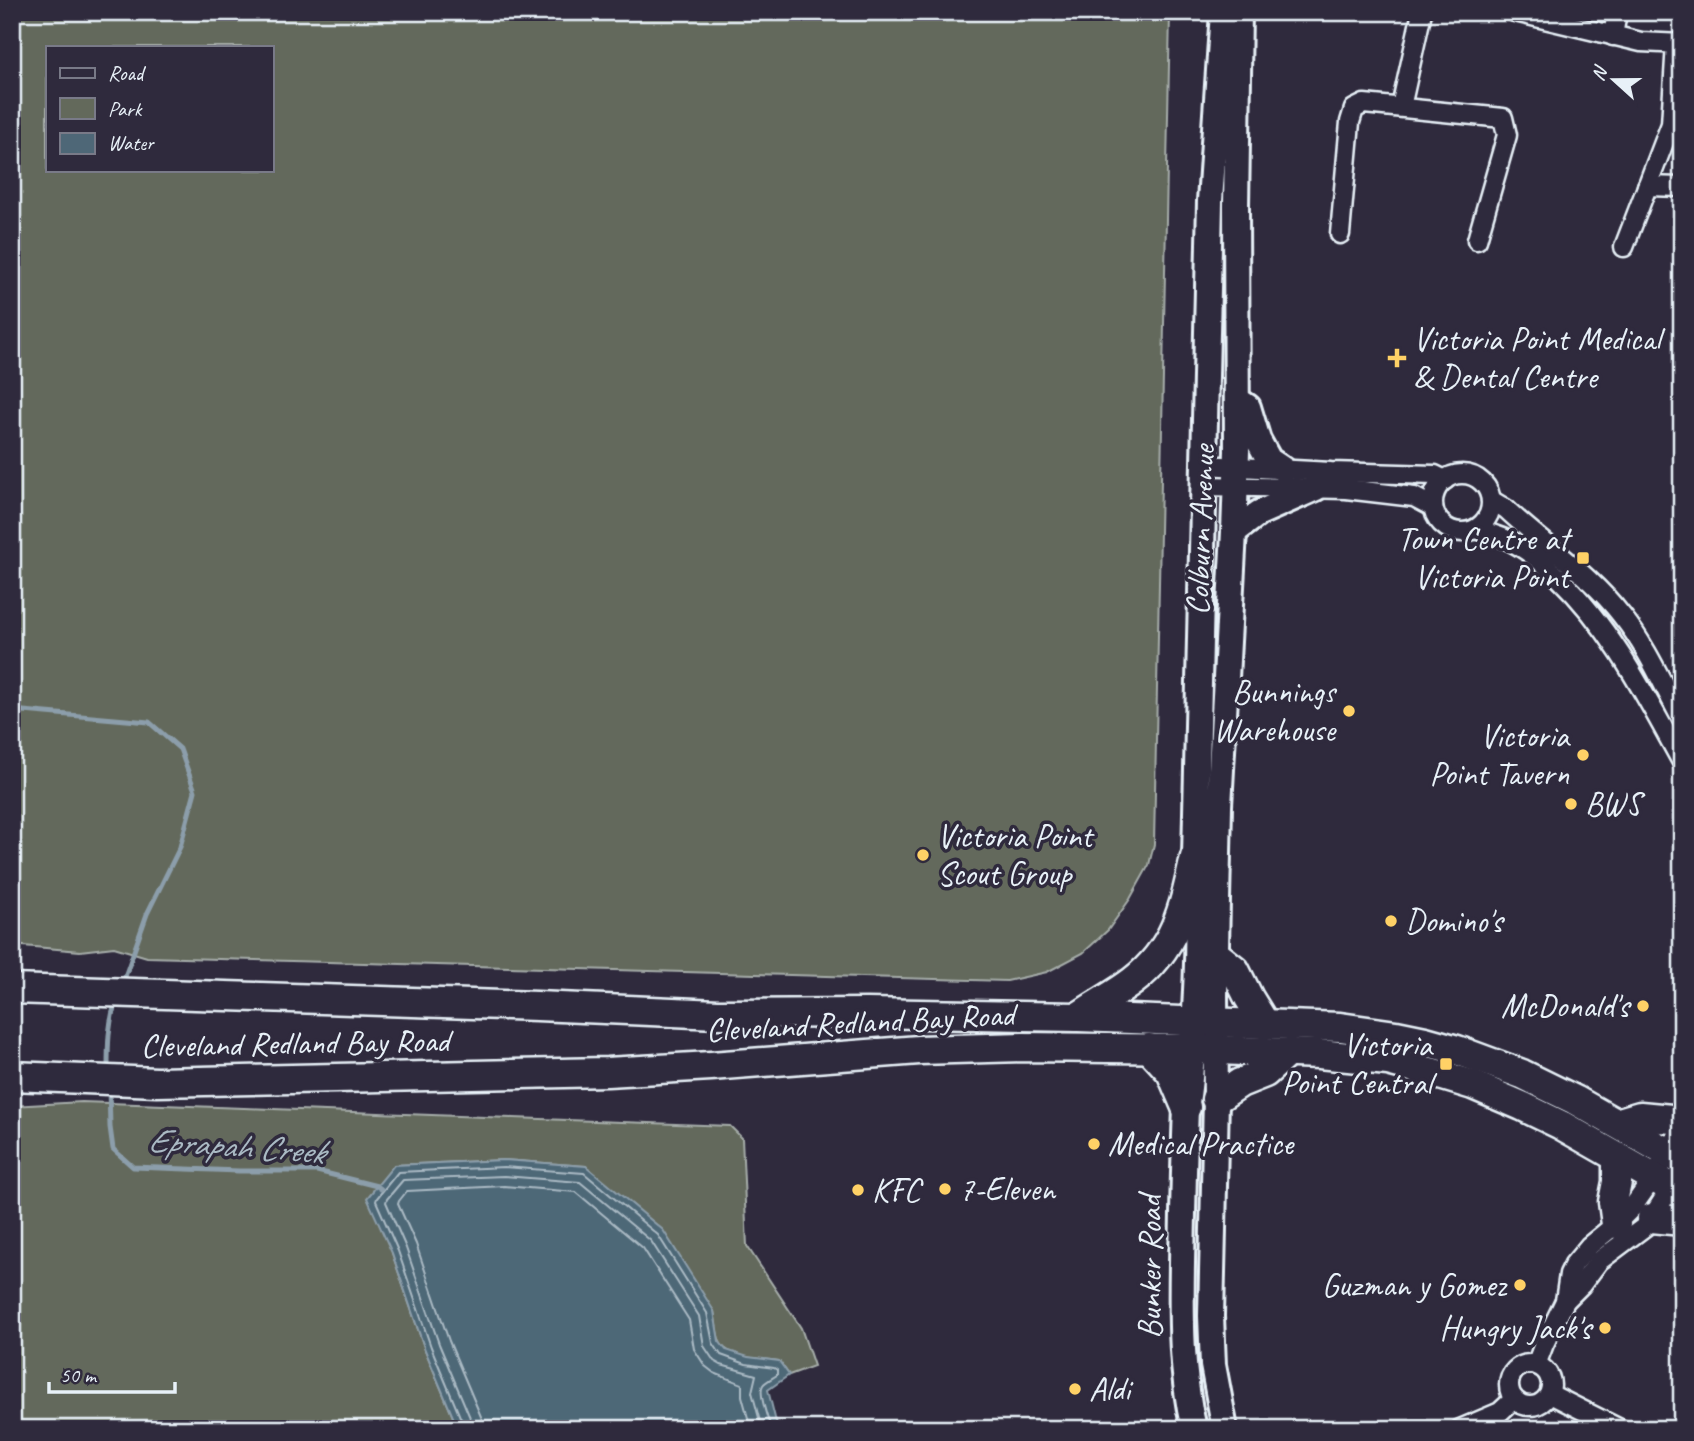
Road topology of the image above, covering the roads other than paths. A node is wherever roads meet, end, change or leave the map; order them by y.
1 (1223, 12) edge
2 (1238, 12) edge
3 (1422, 12) edge
4 (1515, 12) edge
5 (1617, 12) edge
6 (1613, 36) junction
7 (1679, 44) edge
8 (1401, 107) junction
9 (1647, 186) junction
10 (1682, 187) edge
11 (1340, 234) dead end
12 (1476, 240) dead end
13 (1624, 247) dead end
14 (1238, 400) junction
15 (1284, 470) junction
16 (1203, 476) junction
17 (1236, 477) junction
18 (1445, 480) junction
19 (1316, 488) junction
20 (1491, 500) junction
21 (1433, 507) junction
22 (1476, 529) junction
23 (1234, 532) junction
24 (1682, 720) edge
25 (1682, 762) edge
26 (1195, 858) junction
27 (1216, 954) junction
28 (12, 989) edge
29 (1078, 1017) junction
30 (1265, 1024) junction
31 (1204, 1036) junction
32 (1149, 1048) junction
33 (1287, 1053) junction
34 (12, 1076) edge
35 (79, 1080) junction
36 (12, 1086) edge
37 (1216, 1099) junction
38 (1186, 1107) junction
39 (1682, 1120) edge
40 (1616, 1123) junction
41 (1682, 1128) edge
42 (1617, 1157) junction
43 (1673, 1174) edge
44 (1652, 1218) junction
45 (1682, 1221) edge
46 (1616, 1224) junction
47 (1565, 1301) junction
48 (1536, 1365) junction
49 (1550, 1394) junction
50 (1514, 1399) junction
51 (1229, 1425) edge
52 (1194, 1429) edge
53 (1460, 1429) edge
54 (1620, 1429) edge

1 - 16 main road, Colburn Avenue
2 - 14 main road, Colburn Avenue
3 - 8 street
4 - 6 street
5 - 6 street
6 - 7 street
7 - 9 street
8 - 11 street
8 - 12 street
9 - 10 street
9 - 13 street
14 - 15 main road
14 - 17 main road, Colburn Avenue
15 - 17 street
15 - 18 street
16 - 17 street
16 - 26 main road, Colburn Avenue
17 - 19 street
17 - 23 main road, Colburn Avenue
18 - 20 street
18 - 21 street
19 - 21 street
19 - 23 main road
20 - 22 street
20 - 24 street
21 - 22 street
22 - 25 street
23 - 27 main road, Colburn Avenue
26 - 29 highway
26 - 31 main road, Colburn Avenue
27 - 30 highway
27 - 31 main road, Colburn Avenue
28 - 29 highway, Cleveland Redland Bay Road
29 - 31 highway, Cleveland Redland Bay Road
30 - 31 highway, Cleveland Redland Bay Road
30 - 40 highway, Cleveland Redland Bay Road
31 - 32 highway, Cleveland Redland Bay Road
31 - 33 highway, Cleveland Redland Bay Road
31 - 37 main road, Bunker Road
31 - 38 main road, Bunker Road
32 - 35 highway, Cleveland Redland Bay Road
32 - 38 highway
33 - 37 highway
33 - 42 highway, Cleveland Redland Bay Road
34 - 35 highway, Cleveland Redland Bay Road
35 - 36 highway
37 - 51 main road, Bunker Road
38 - 52 main road, Bunker Road
39 - 40 highway
40 - 43 highway, Cleveland Redland Bay Road
41 - 43 street
42 - 43 highway, Cleveland Redland Bay Road
42 - 46 highway
43 - 44 street
43 - 46 street
44 - 45 highway
44 - 47 street
46 - 47 street
47 - 48 street
48 - 49 street
48 - 50 street
49 - 50 street
49 - 54 street
50 - 53 street

